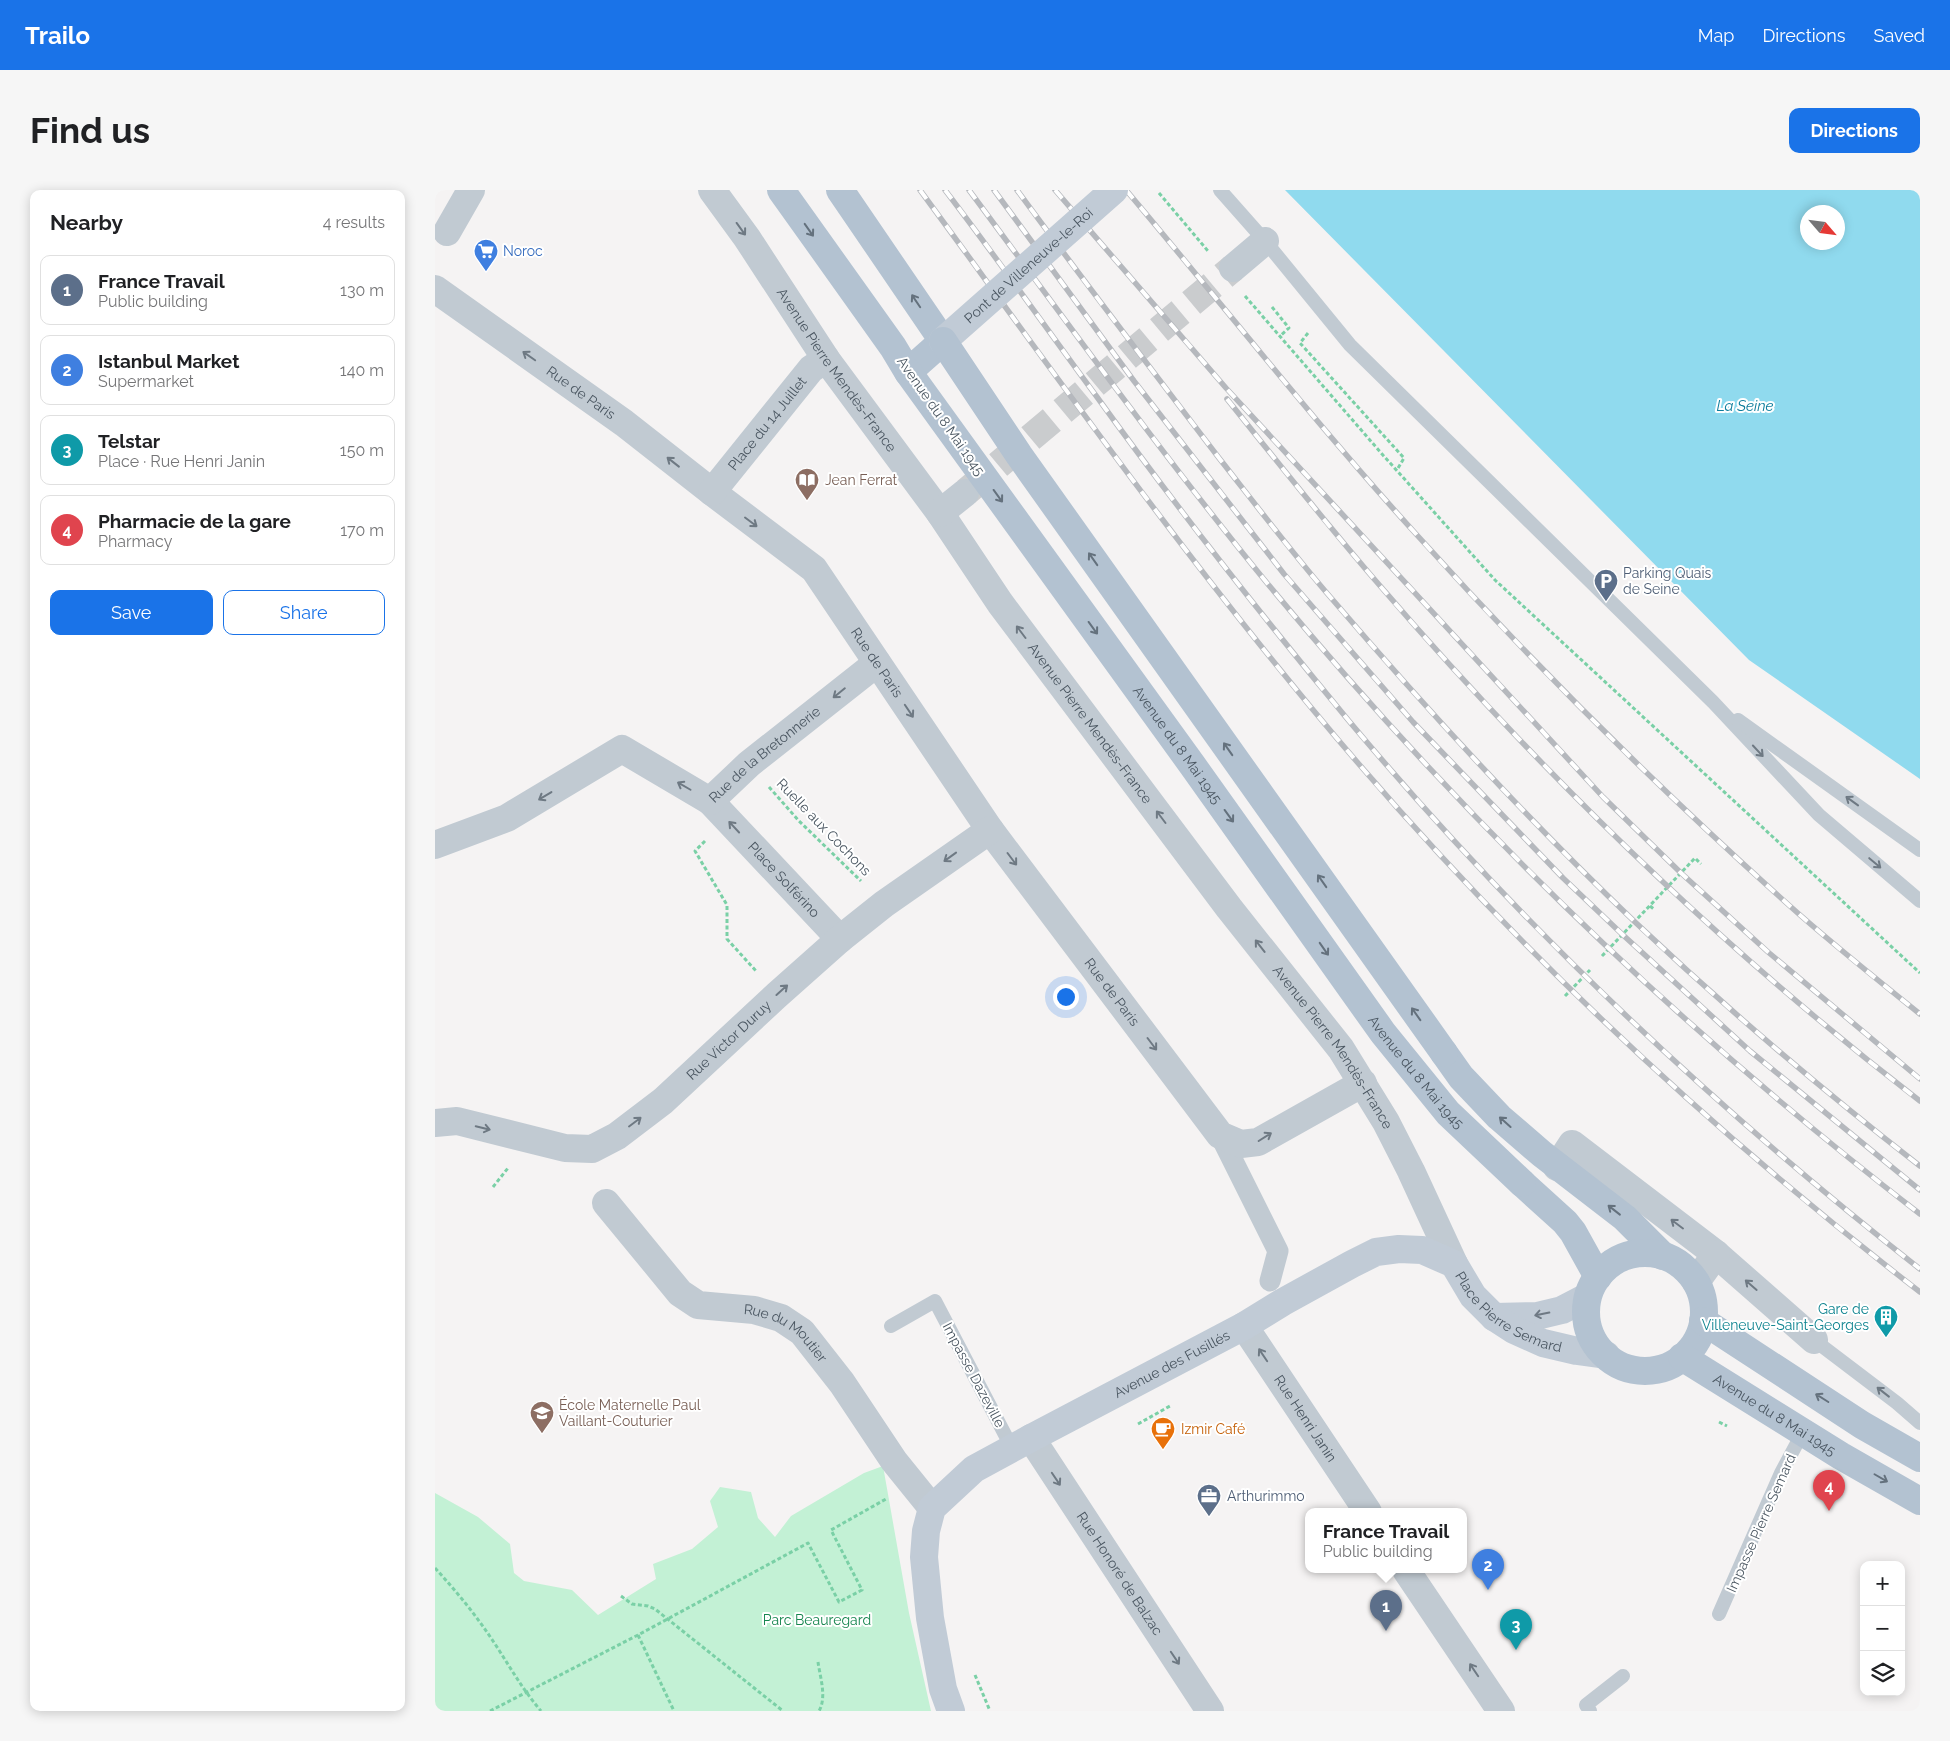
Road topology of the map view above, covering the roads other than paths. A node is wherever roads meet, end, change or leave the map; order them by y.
1 (471, 190) edge
2 (712, 190) edge
3 (781, 190) edge
4 (840, 190) edge
5 (1114, 190) edge
6 (1220, 190) edge
7 (447, 232) dead end
8 (1265, 241) junction
9 (1222, 262) tunnel mouth
10 (435, 289) edge
11 (943, 341) junction
12 (826, 359) junction
13 (908, 372) junction
14 (712, 492) junction
15 (965, 494) tunnel mouth
16 (940, 513) junction
17 (877, 663) junction
18 (1713, 702) junction
19 (719, 810) junction
20 (990, 830) junction
21 (435, 846) edge
22 (1920, 850) edge
23 (1920, 901) edge
24 (840, 939) junction
25 (1363, 1083) junction
26 (435, 1123) edge
27 (1219, 1135) junction
28 (1550, 1160) junction
29 (607, 1203) dead end
30 (1422, 1250) joint
31 (1716, 1254) junction
32 (1663, 1256) junction
33 (1454, 1264) junction
34 (1270, 1281) dead end
35 (1696, 1282) junction
36 (1593, 1287) junction
37 (1494, 1317) junction
38 (1703, 1321) junction
39 (891, 1326) dead end
40 (1243, 1326) junction
41 (1814, 1340) joint
42 (1606, 1355) junction
43 (1683, 1357) junction
44 (1920, 1423) edge
45 (1803, 1432) junction
46 (1021, 1443) junction
47 (1920, 1458) edge
48 (1920, 1501) edge
49 (932, 1508) junction
50 (1365, 1508) edge
51 (1408, 1573) edge
52 (1719, 1614) dead end
53 (1623, 1676) dead end
54 (951, 1711) edge
55 (1210, 1711) edge
56 (1501, 1711) edge
57 (1590, 1711) edge

1 - 7 street
2 -> 12 street, Avenue Pierre Mendès-France
3 -> 13 main road, Avenue du 8 Mai 1945
11 -> 4 main road
5 - 11 main road, Pont de Villeneuve-le-Roi, bridge
6 - 8 lane
8 - 9 street
8 - 18 lane
14 -> 10 street, Rue de Paris
11 - 13 main road
28 -> 11 main road, bridge
12 - 14 street, Place du 14 Juillet
12 - 16 street, Avenue Pierre Mendès-France
13 -> 36 main road, Avenue du 8 Mai 1945, bridge
14 -> 17 street, Rue de Paris
15 - 16 street
25 -> 16 street, Avenue Pierre Mendès-France
17 -> 19 street, Rue de la Bretonnerie
17 -> 20 street, Rue de Paris
22 -> 18 lane
18 -> 23 lane
19 -> 21 street, Rue de la Bretonnerie
24 -> 19 street, Place Solférino
20 -> 24 street, Rue Victor Duruy
20 -> 27 street, Rue de Paris
26 -> 24 street, Rue Victor Duruy
27 -> 25 street
25 - 33 street, Avenue Pierre Mendès-France
27 - 34 street, Rue de Paris
31 -> 28 street
32 -> 28 main road
29 - 49 street, Rue du Moutier
30 - 33 main road, Place Pierre Semard
30 - 40 main road, Avenue des Fusillés
31 - 35 street
41 -> 31 street
32 - 35 main road
32 - 36 main road
33 - 37 main road, Place Pierre Semard
35 - 38 main road, Place Pierre Semard
36 -> 37 main road
36 - 42 main road, Place Pierre Semard
37 - 42 main road, Place Pierre Semard
38 - 43 main road, Place Pierre Semard
47 -> 38 main road
39 - 46 lane, Impasse Dazeville
40 - 46 main road, Avenue des Fusillés
50 -> 40 street, Rue Henri Janin
44 -> 41 lane
42 - 43 main road, Place Pierre Semard
43 - 45 main road, Avenue du 8 Mai 1945
45 -> 48 main road, Avenue du 8 Mai 1945
45 - 52 lane, Impasse Pierre Semard
46 - 49 main road, Avenue des Fusillés
46 -> 55 street, Rue Honoré de Balzac
49 - 54 main road
56 -> 51 street
53 - 57 lane

